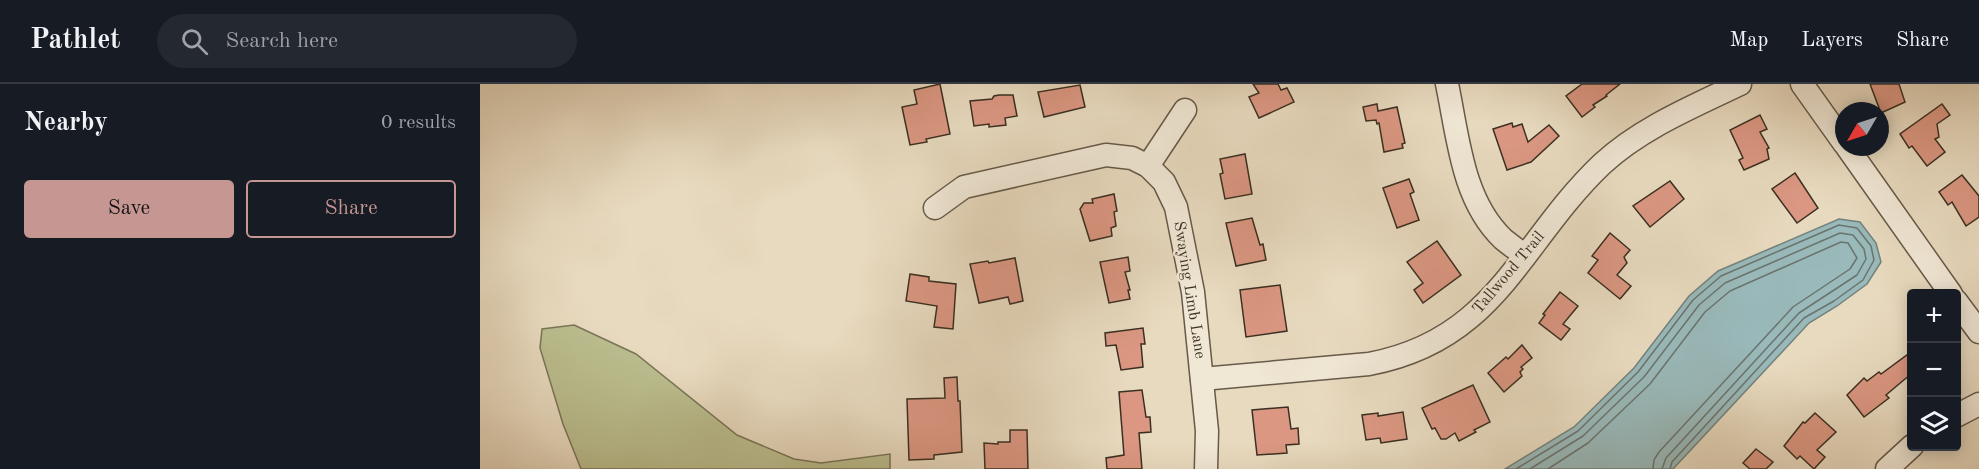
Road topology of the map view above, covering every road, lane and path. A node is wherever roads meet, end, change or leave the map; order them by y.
1 (1447, 84) edge
2 (1740, 84) edge
3 (1802, 84) edge
4 (1185, 110) dead end
5 (1835, 130) edge
6 (1853, 156) edge
7 (1148, 166) junction
8 (935, 208) dead end
9 (1525, 256) junction
10 (1947, 289) edge
11 (1961, 308) edge
12 (1979, 332) edge
13 (1202, 379) junction
14 (1979, 404) edge
15 (1961, 413) edge
16 (1907, 451) edge
17 (1206, 469) edge
18 (1887, 469) edge

1 - 9 street
2 - 9 street, Tallwood Trail
3 - 5 street
4 - 7 street
6 - 10 street
7 - 8 street, Swaying Limb Lane
7 - 13 street, Swaying Limb Lane
9 - 13 street, Tallwood Trail
11 - 12 street
13 - 17 street, Swaying Limb Lane
14 - 15 street
16 - 18 street

